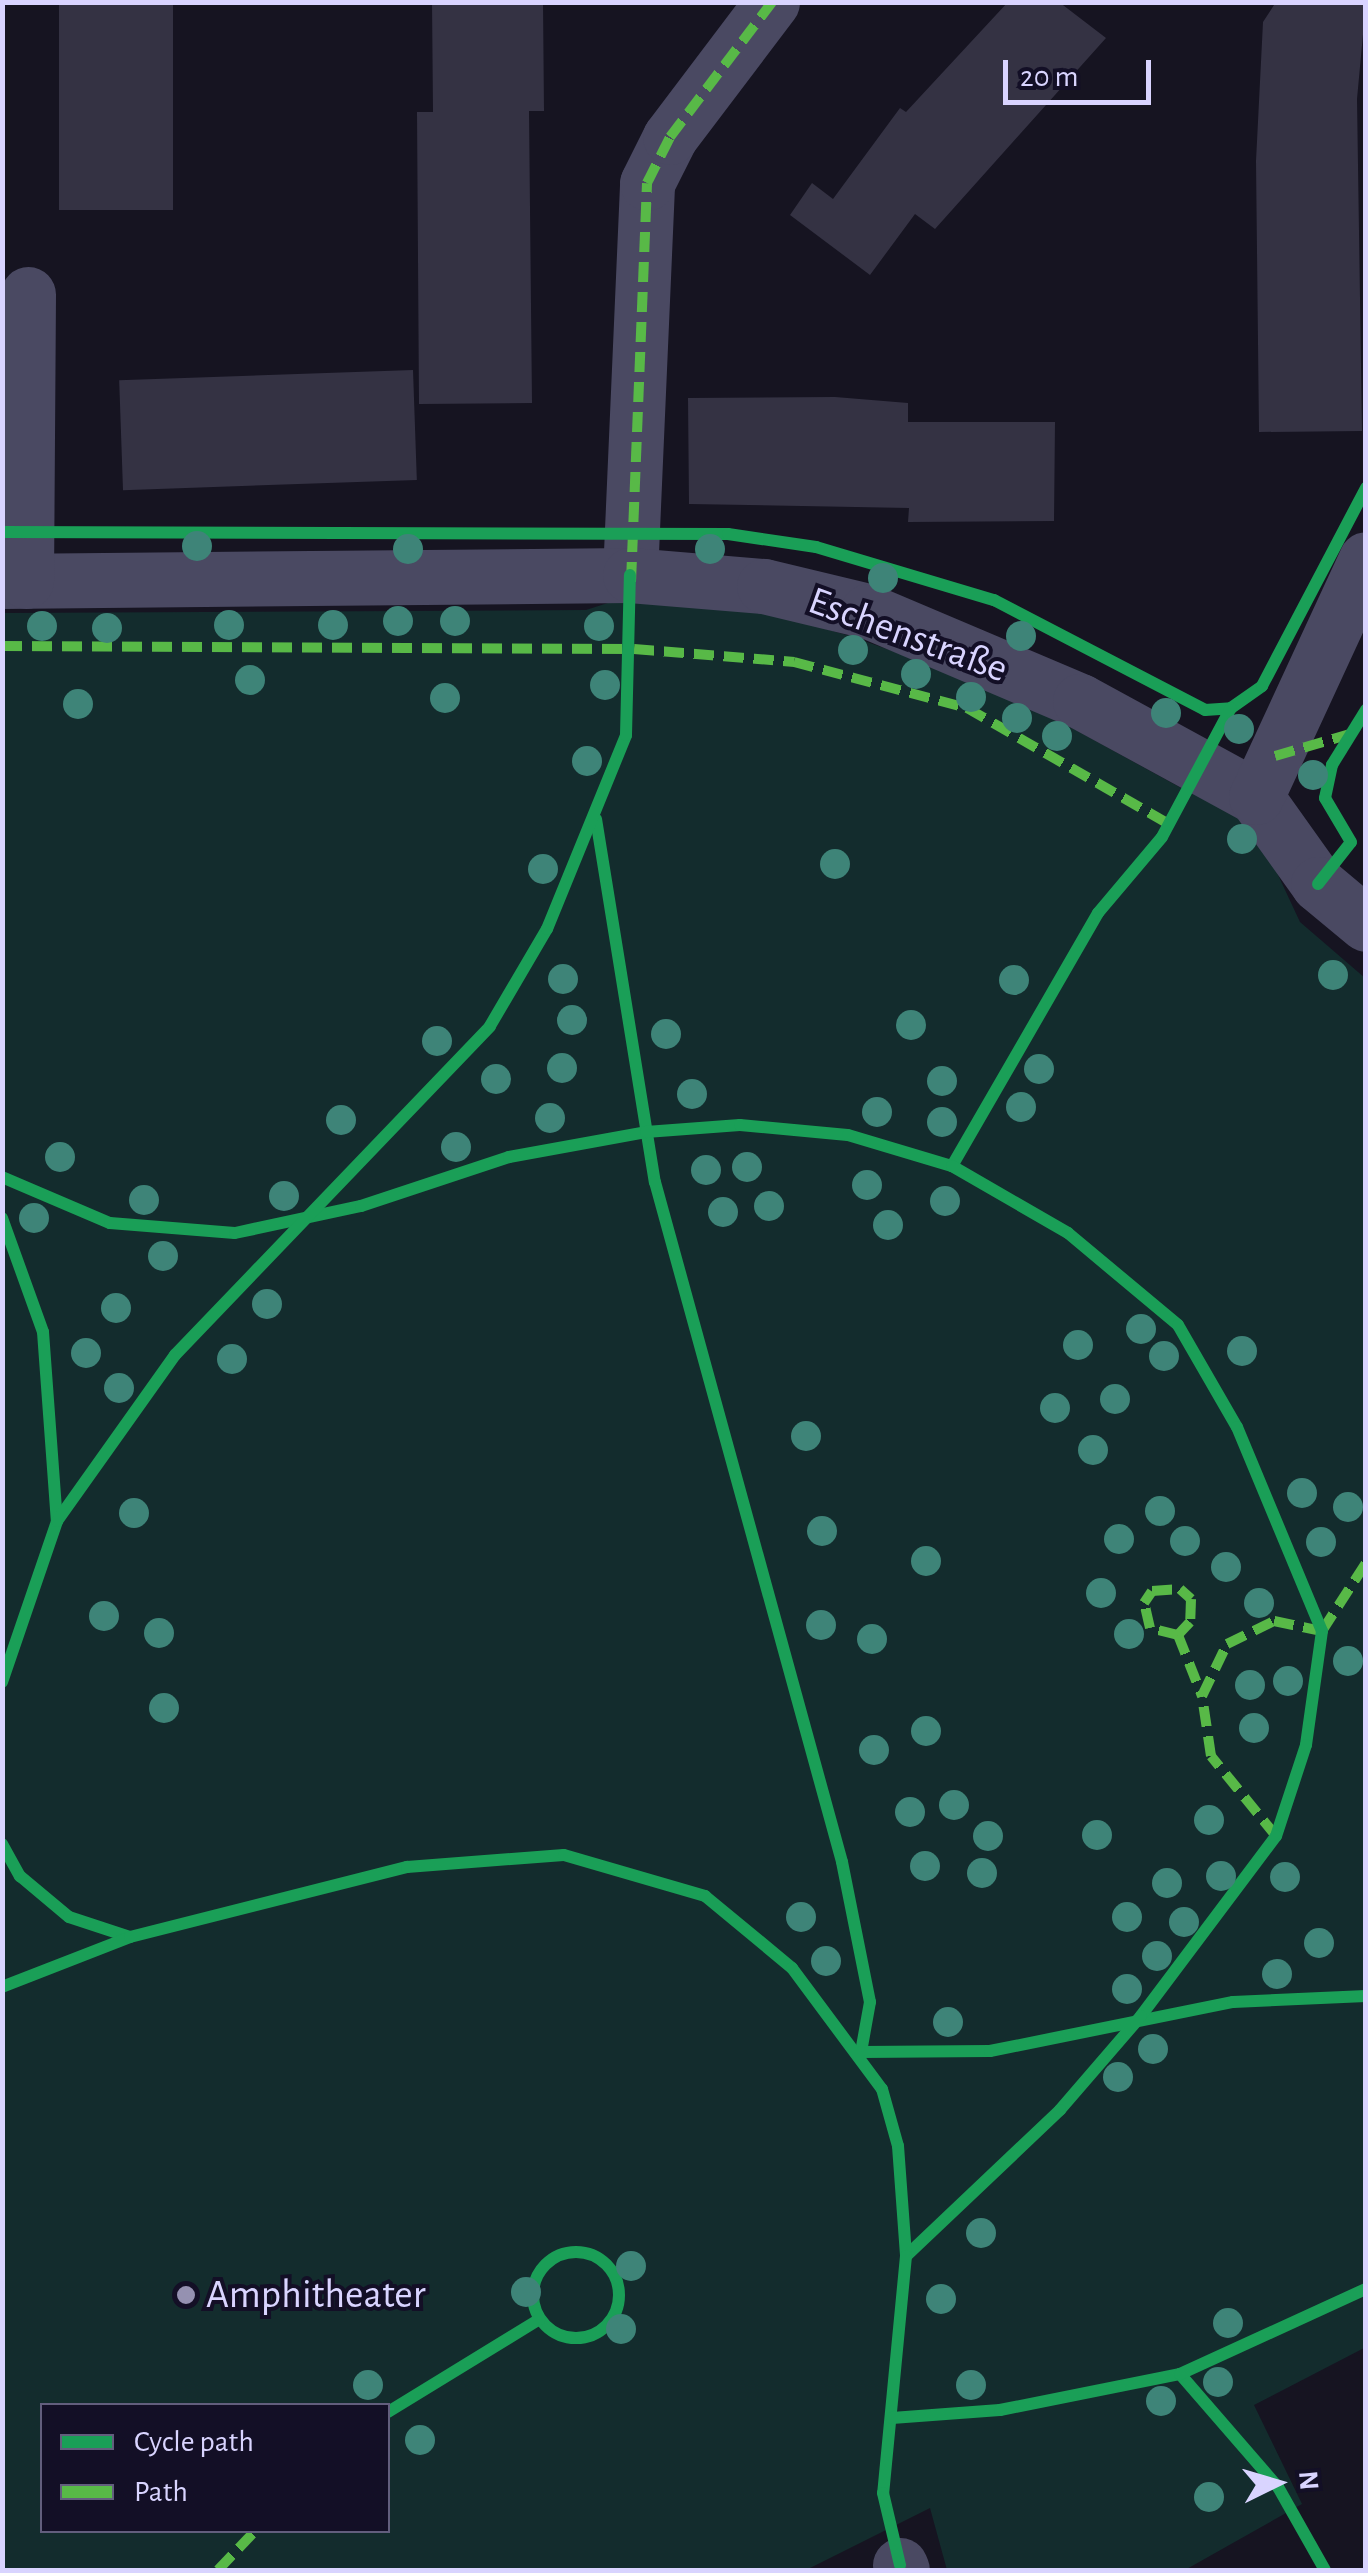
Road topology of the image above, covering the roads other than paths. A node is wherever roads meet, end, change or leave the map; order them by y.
1 (772, 2) edge
2 (28, 294) dead end
3 (1366, 560) edge
4 (630, 575) junction
5 (14, 581) edge
6 (1256, 796) junction
7 (1366, 924) edge

1 - 4 street
2 - 5 street
3 - 6 street
4 - 5 street, Eschenstraße
4 - 6 street, Eschenstraße
6 - 7 street, Eschenstraße

